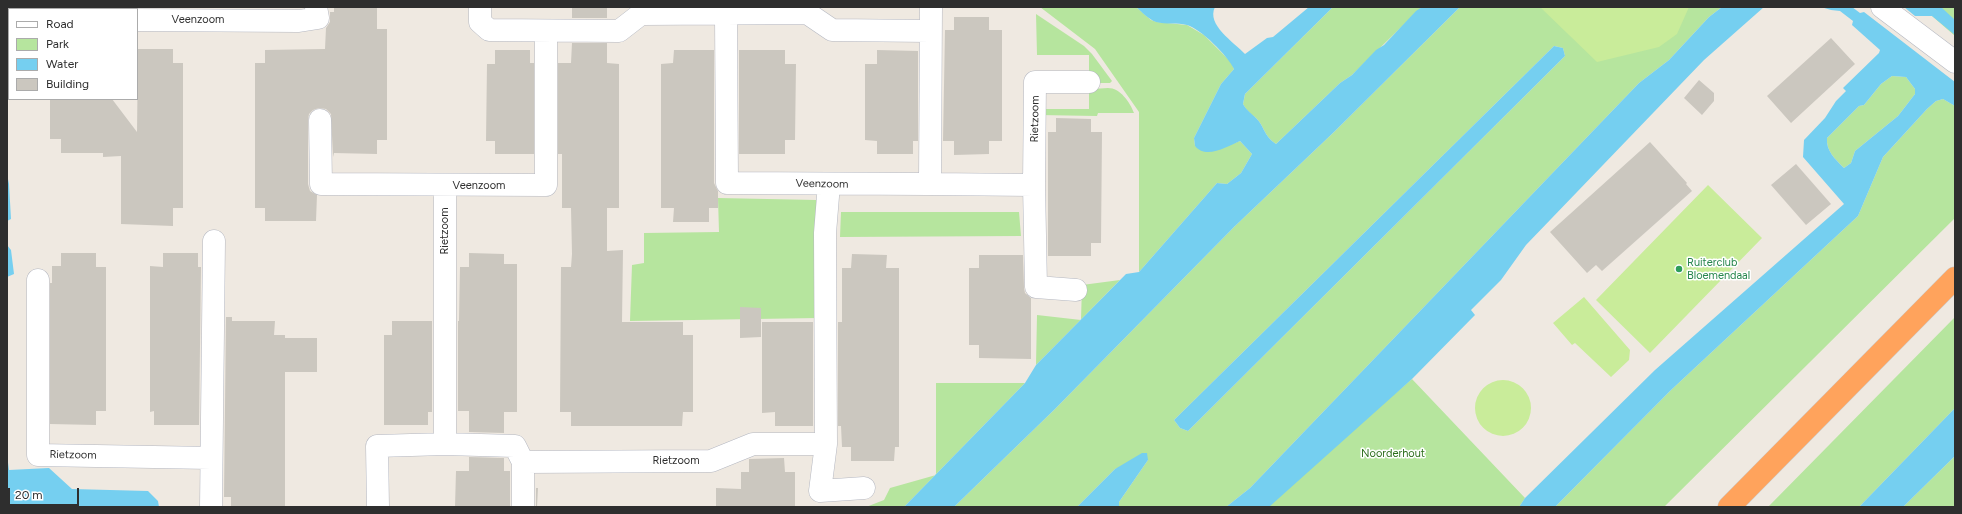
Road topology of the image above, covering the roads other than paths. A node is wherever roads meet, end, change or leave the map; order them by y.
1 (316, 7) edge
2 (480, 7) edge
3 (931, 7) edge
4 (1882, 7) edge
5 (641, 11) edge
6 (726, 15) junction
7 (138, 20) edge
8 (546, 30) junction
9 (930, 30) junction
10 (1955, 62) edge
11 (1089, 82) dead end
12 (320, 120) dead end
13 (829, 184) junction
14 (930, 184) junction
15 (1034, 185) junction
16 (445, 186) junction
17 (214, 242) dead end
18 (1955, 278) edge
19 (38, 280) dead end
20 (1076, 290) dead end
21 (445, 444) junction
22 (826, 444) junction
23 (211, 458) junction
24 (523, 462) junction
25 (864, 488) dead end
26 (211, 507) edge
27 (378, 507) edge
28 (523, 507) edge
29 (1729, 507) edge

1 - 7 street, Veenzoom
2 - 8 street
3 - 9 street
4 - 10 street
5 - 6 street
5 - 8 street
6 - 9 street
6 - 13 street, Veenzoom
8 - 16 street, Veenzoom
9 - 14 street
11 - 15 street, Rietzoom
12 - 16 street, Veenzoom
13 - 14 street, Veenzoom
13 - 22 street
14 - 15 street
15 - 20 street, Rietzoom
16 - 21 street, Rietzoom
17 - 23 street
18 - 29 highway
19 - 23 street, Rietzoom
21 - 24 street
21 - 27 street
22 - 24 street, Rietzoom
22 - 25 street
23 - 26 street
24 - 28 street

